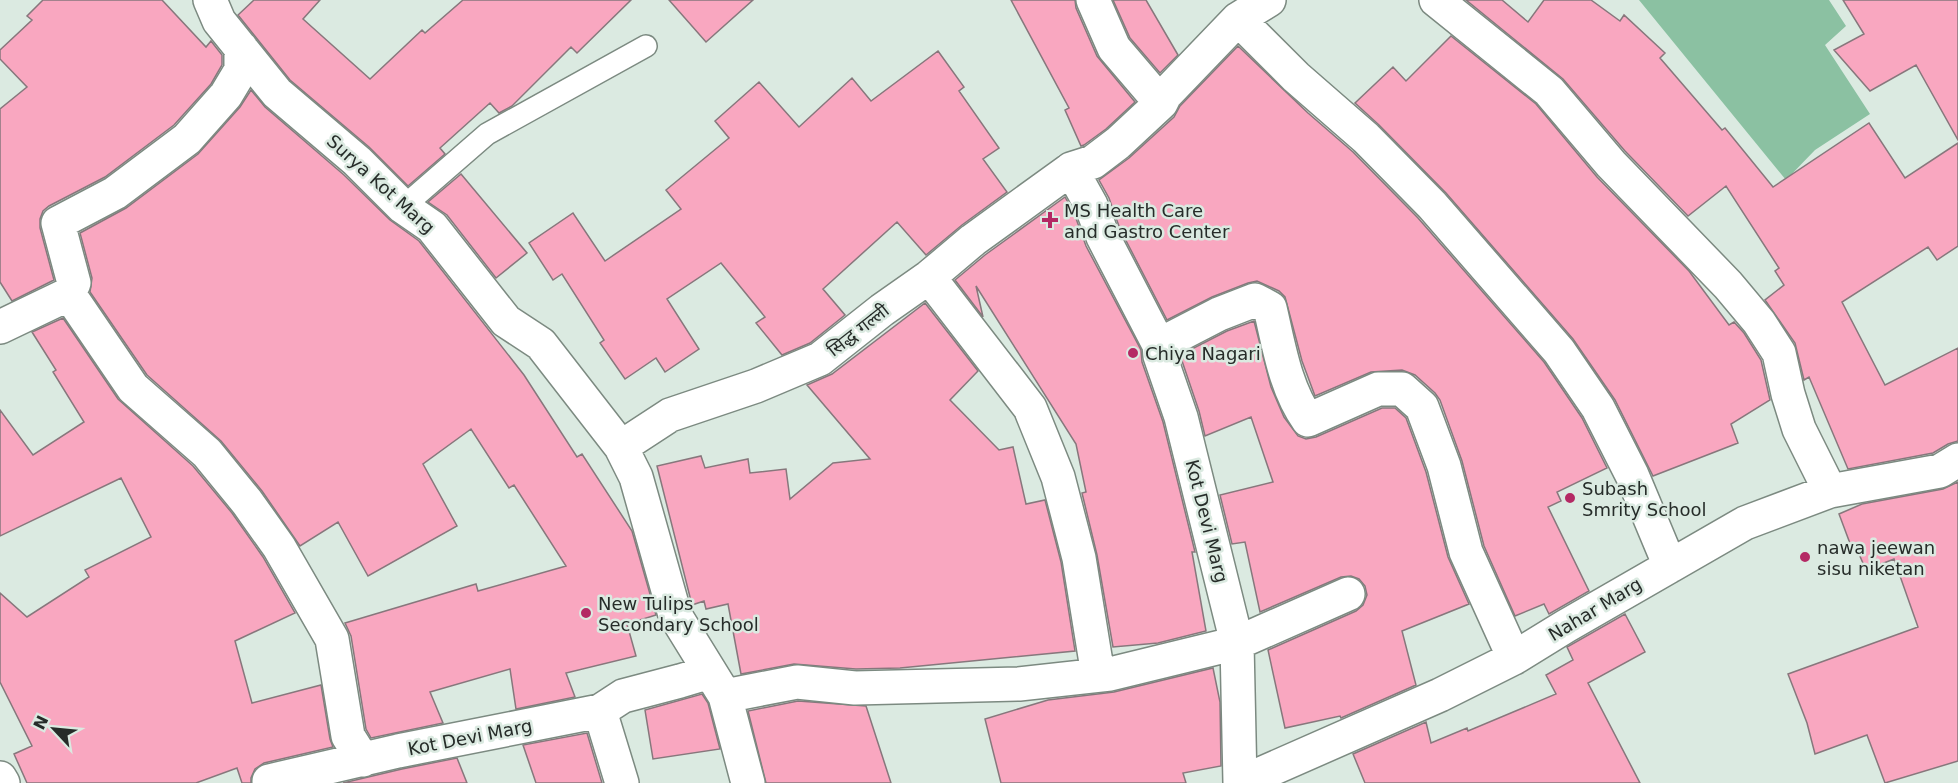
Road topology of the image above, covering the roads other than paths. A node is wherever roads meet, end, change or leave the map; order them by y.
1 (210, 0) edge
2 (1094, 0) edge
3 (1269, 0) edge
4 (1436, 0) edge
5 (1238, 19) junction
6 (646, 46) dead end
7 (241, 48) junction
8 (1161, 103) junction
9 (1071, 169) junction
10 (403, 207) junction
11 (929, 277) junction
12 (69, 294) junction
13 (0, 327) edge
14 (1159, 345) junction
15 (621, 447) junction
16 (1958, 460) edge
17 (1830, 491) junction
18 (1670, 566) junction
19 (1348, 594) dead end
20 (1237, 643) junction
21 (1514, 658) junction
22 (1098, 675) junction
23 (717, 684) junction
24 (600, 711) junction
25 (363, 760) junction
26 (0, 778) edge
27 (3, 783) edge
28 (270, 783) edge
29 (622, 783) edge
30 (748, 783) edge
31 (1240, 783) edge

1 - 7 street, Surya Kot Marg
2 - 8 street
3 - 5 street
4 - 17 street
5 - 8 street
5 - 18 street
6 - 10 lane
7 - 10 street, Surya Kot Marg
7 - 12 street
8 - 9 street
9 - 11 street, सिद्ध गल्ली
9 - 14 street, Kot Devi Marg
10 - 15 street, Surya Kot Marg
11 - 15 street, सिद्ध गल्ली
11 - 22 street
12 - 13 street
12 - 25 street
14 - 20 street, Kot Devi Marg
14 - 21 street
15 - 23 street, Surya Kot Marg
16 - 17 street, Nahar Marg
17 - 18 street, Nahar Marg
18 - 21 street, Nahar Marg
19 - 20 street
20 - 22 street
20 - 31 street, Kot Devi Marg
21 - 31 street, Nahar Marg
22 - 23 street
23 - 24 street
23 - 30 street, Surya Kot Marg
24 - 25 street, Kot Devi Marg
24 - 29 street
25 - 28 street, Kot Devi Marg
26 - 27 street

